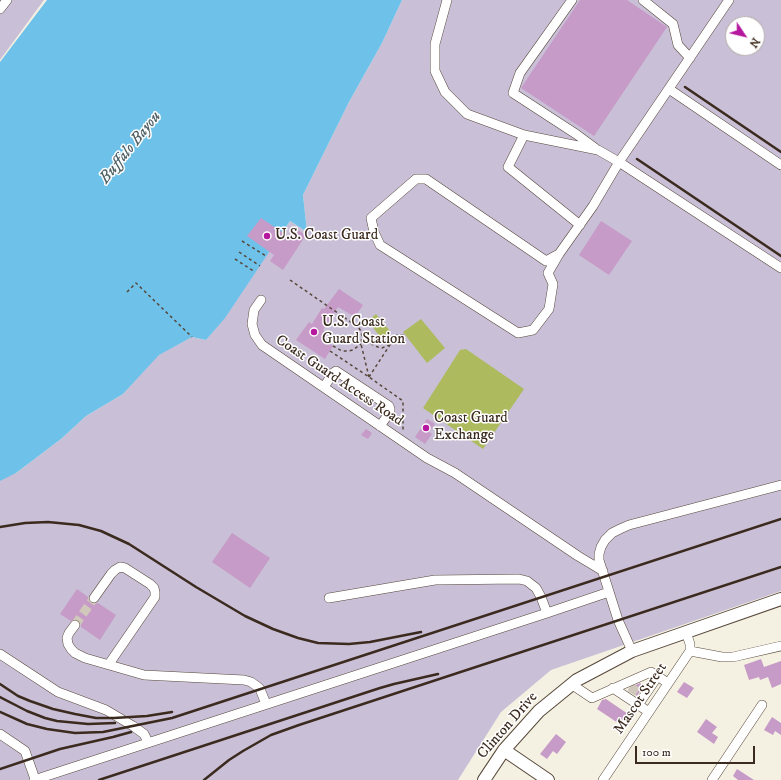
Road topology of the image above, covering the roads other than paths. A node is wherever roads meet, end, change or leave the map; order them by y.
1 (7, 0) edge
2 (447, 0) edge
3 (572, 0) edge
4 (643, 0) edge
5 (729, 0) edge
6 (0, 9) edge
7 (690, 58) junction
8 (669, 89) junction
9 (524, 135) junction
10 (598, 150) junction
11 (619, 162) junction
12 (781, 165) edge
13 (580, 225) junction
14 (559, 254) junction
15 (781, 268) edge
16 (261, 300) dead end
17 (324, 387) junction
18 (380, 426) junction
19 (781, 485) edge
20 (603, 571) junction
21 (609, 592) junction
22 (94, 598) tunnel mouth
23 (328, 598) dead end
24 (781, 599) edge
25 (781, 607) edge
26 (547, 613) junction
27 (75, 625) tunnel mouth
28 (708, 625) junction
29 (686, 632) junction
30 (781, 646) edge
31 (632, 651) junction
32 (690, 652) junction
33 (0, 654) edge
34 (109, 664) junction
35 (658, 676) junction
36 (668, 683) junction
37 (572, 684) junction
38 (613, 688) junction
39 (266, 704) junction
40 (638, 705) junction
41 (762, 705) dead end
42 (649, 712) junction
43 (0, 734) edge
44 (148, 742) junction
45 (504, 750) junction
46 (34, 780) edge
47 (484, 780) edge
48 (548, 780) edge
49 (603, 780) edge
50 (712, 780) edge

1 - 6 street
2 - 9 street
3 - 10 street
4 - 7 street
5 - 7 street
7 - 8 street
8 - 11 street
8 - 12 street
9 - 10 street
9 - 13 street
10 - 11 street
11 - 13 street
11 - 15 street
13 - 14 street
14 - 14 street
16 - 17 street, Coast Guard Access Road
17 - 18 street, Coast Guard Access Road
17 - 18 street
18 - 20 street, Coast Guard Access Road
19 - 20 street
20 - 21 street
21 - 26 street
21 - 31 street
22 - 34 street
23 - 26 street
24 - 28 main road, Clinton Drive
25 - 28 main road, Clinton Drive
26 - 39 street
27 - 34 street
28 - 29 main road, Clinton Drive
29 - 31 main road, Clinton Drive
29 - 32 street
30 - 32 street
31 - 37 main road, Clinton Drive
32 - 36 street, Mascot Street
33 - 44 street
34 - 39 street
35 - 36 street
35 - 38 street
35 - 40 street
36 - 42 street, Mascot Street
37 - 38 street
37 - 45 main road, Clinton Drive
38 - 40 street
39 - 44 street
40 - 42 street
41 - 50 street
42 - 49 street, Mascot Street
43 - 46 street
44 - 46 street
45 - 47 main road, Clinton Drive
45 - 48 main road

